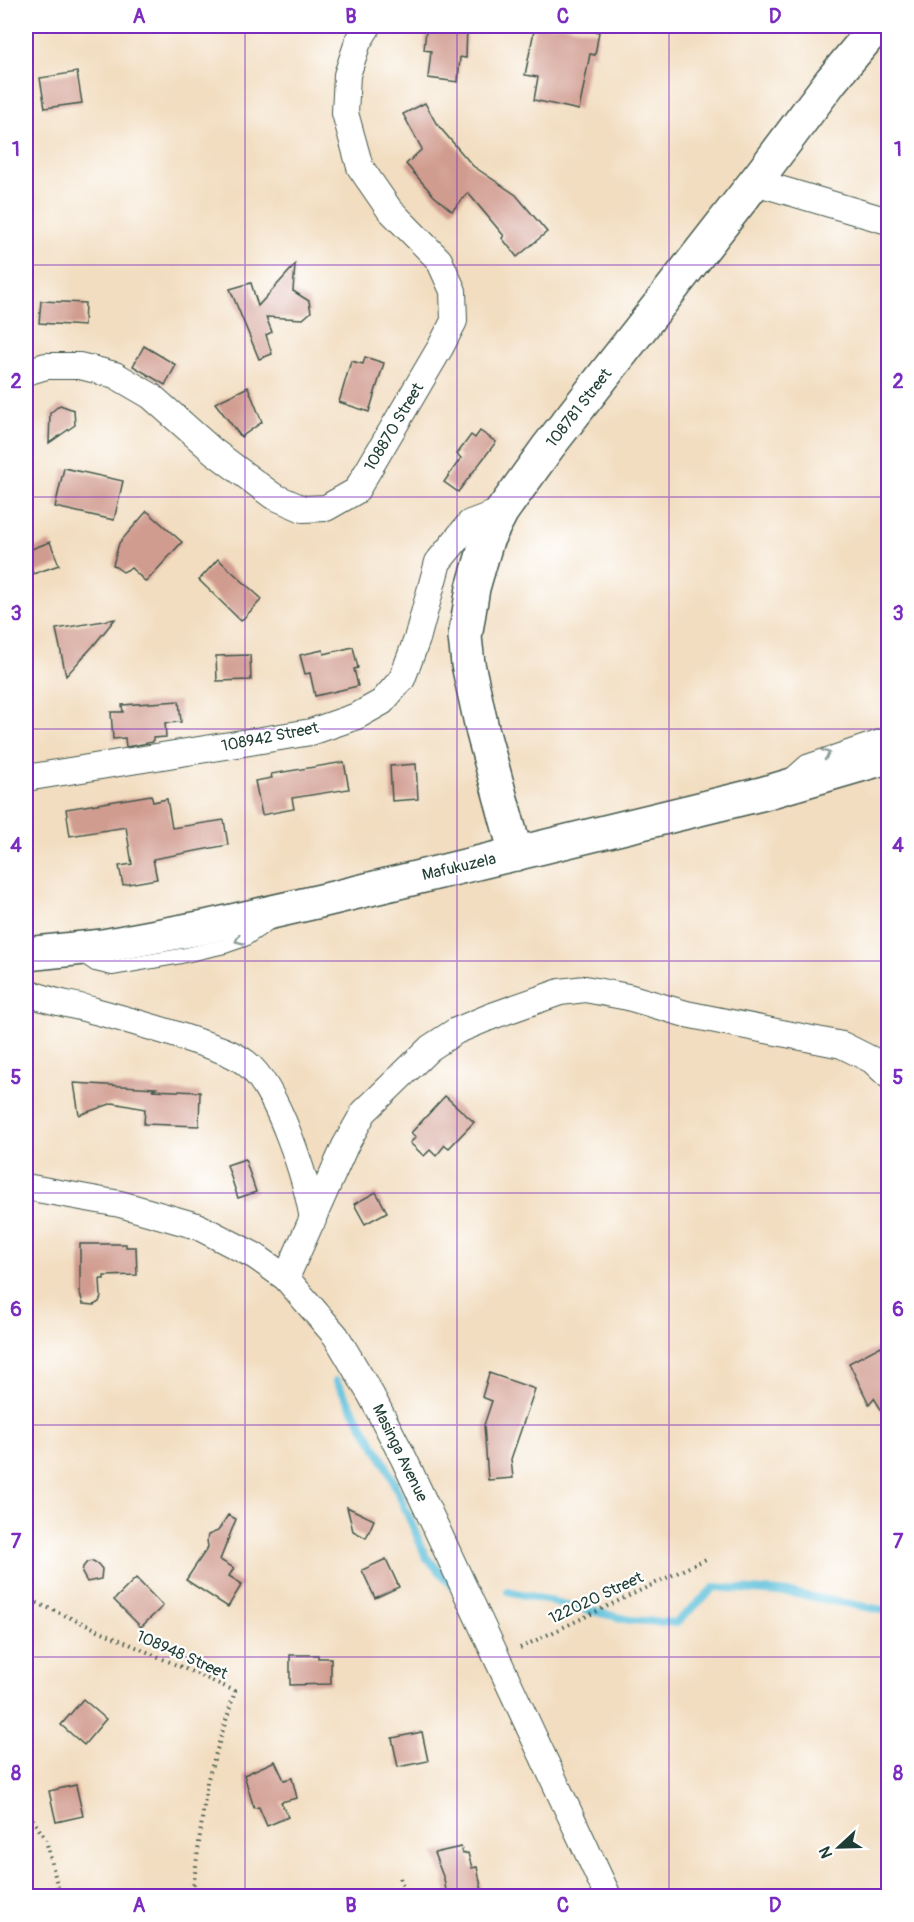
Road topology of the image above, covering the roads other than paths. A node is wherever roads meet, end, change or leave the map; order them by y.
1 (368, 26) edge
2 (877, 26) edge
3 (756, 182) junction
4 (888, 221) edge
5 (26, 372) edge
6 (502, 511) junction
7 (888, 734) edge
8 (888, 757) edge
9 (26, 778) edge
10 (781, 788) junction
11 (516, 854) junction
12 (26, 954) edge
13 (26, 991) edge
14 (888, 1075) edge
15 (26, 1187) edge
16 (313, 1220) junction
17 (286, 1278) junction
18 (608, 1896) edge

1 - 5 street, 108870 Street
2 - 3 street, 108781 Street
3 - 4 street
3 - 6 street, 108781 Street
6 - 9 street, 108942 Street
6 - 11 street, 108781 Street
10 -> 7 lane
8 - 10 street, Mafukuzela
10 - 11 street, Mafukuzela
11 - 12 street, Mafukuzela
13 - 16 street
14 - 16 street
15 - 17 street, Masinga Avenue
16 - 17 street
17 - 18 street, Masinga Avenue

